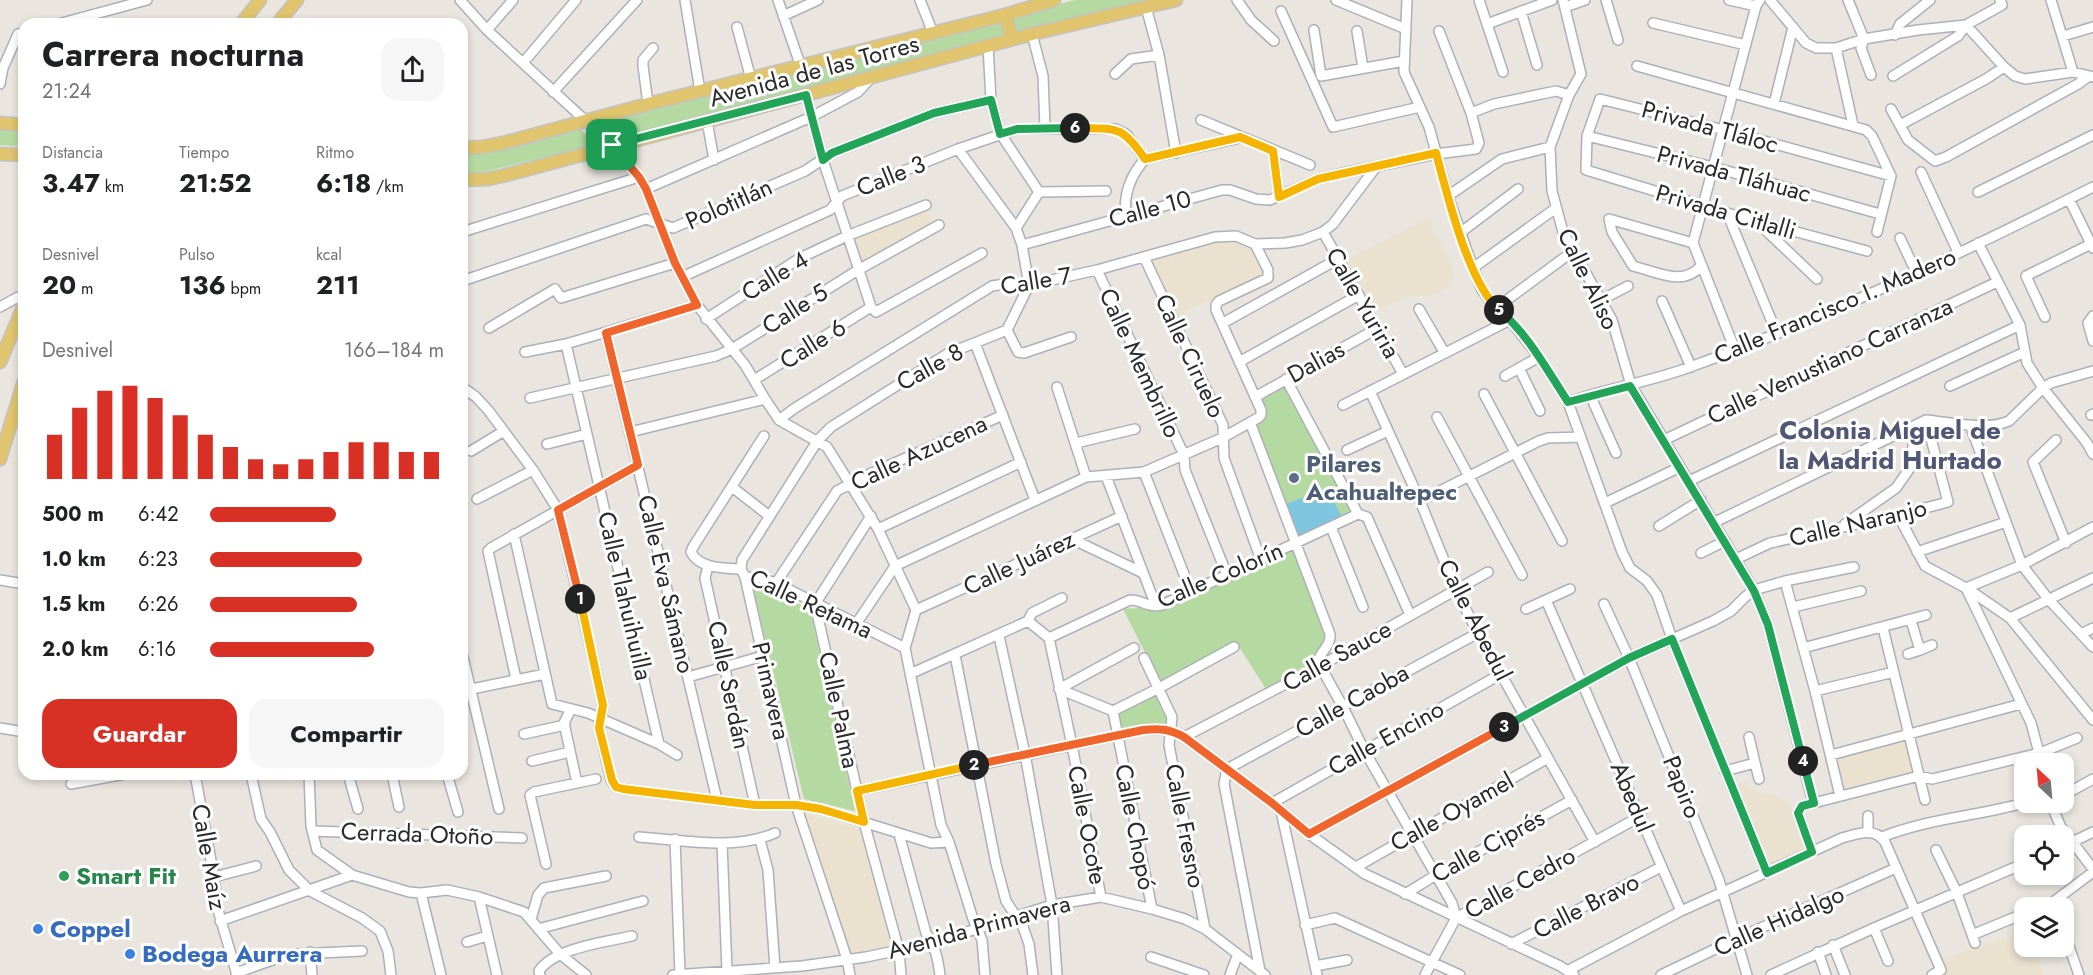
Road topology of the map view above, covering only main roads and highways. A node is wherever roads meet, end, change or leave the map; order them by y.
1 (260, 0) edge
2 (297, 0) edge
3 (1054, 0) edge
4 (1176, 0) edge
5 (1023, 4) edge
6 (1005, 15) junction
7 (246, 18) edge
8 (282, 18) edge
9 (1012, 39) junction
10 (0, 123) edge
11 (18, 124) edge
12 (468, 148) edge
13 (18, 155) edge
14 (1, 156) edge
15 (468, 180) edge
16 (18, 319) edge
17 (0, 362) edge
18 (18, 398) edge
19 (2, 445) edge
20 (0, 459) edge

1 - 7 main road
2 - 8 main road
3 - 5 main road, Avenida de las Torres
4 - 9 main road, Avenida de las Torres
5 - 6 main road, Avenida de las Torres
6 - 9 main road
6 - 12 main road, Avenida de las Torres
9 - 15 main road, Avenida de las Torres
10 - 11 main road
13 - 14 main road
16 - 17 main road
18 - 19 main road
19 - 20 main road

